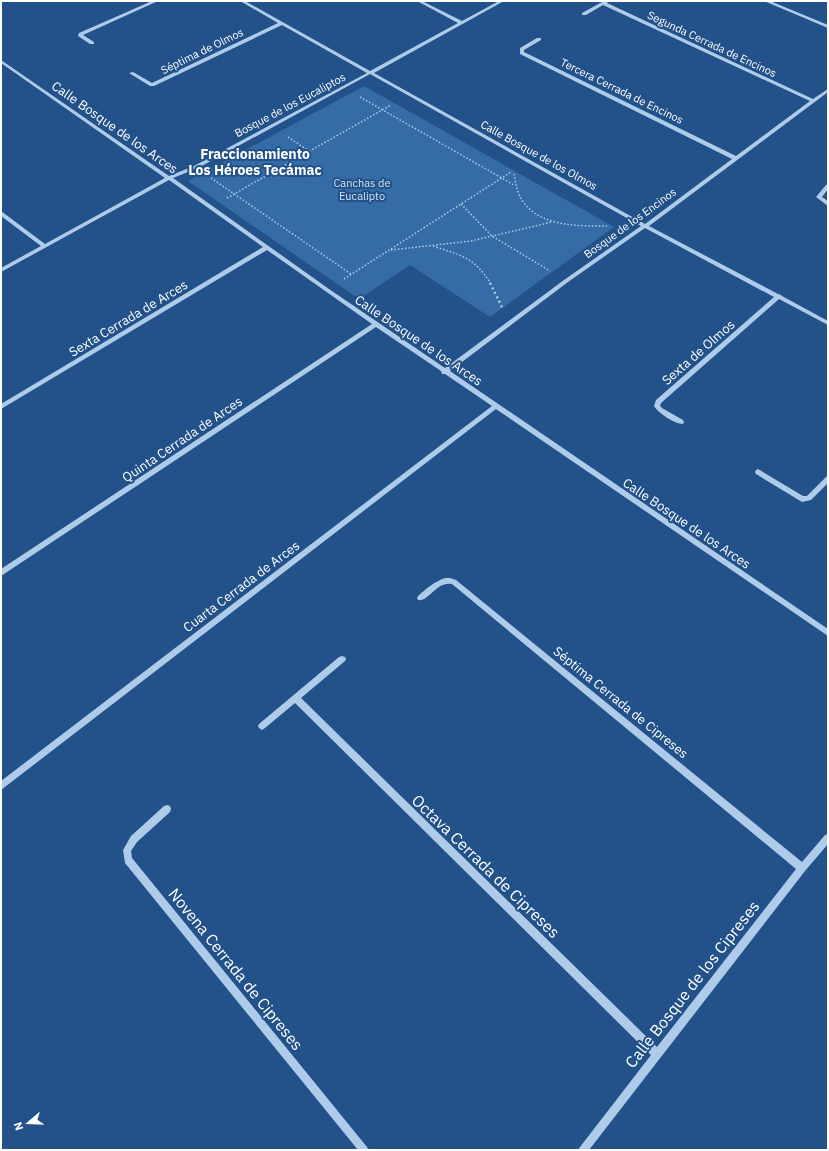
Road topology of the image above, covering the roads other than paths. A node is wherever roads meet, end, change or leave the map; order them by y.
1 (156, 1) edge
2 (242, 1) edge
3 (419, 1) edge
4 (502, 1) edge
5 (766, 1) edge
6 (605, 2) edge
7 (584, 14) dead end
8 (282, 23) junction
9 (462, 23) junction
10 (828, 27) edge
11 (539, 39) dead end
12 (92, 44) dead end
13 (1, 61) edge
14 (131, 73) dead end
15 (371, 73) junction
16 (828, 90) edge
17 (813, 101) junction
18 (735, 158) junction
19 (169, 178) junction
20 (828, 186) edge
21 (828, 204) edge
22 (1, 213) edge
23 (645, 226) junction
24 (44, 246) junction
25 (266, 248) junction
26 (1, 270) edge
27 (779, 296) junction
28 (828, 323) edge
29 (376, 324) junction
30 (444, 372) junction
31 (496, 406) junction
32 (1, 407) edge
33 (681, 422) dead end
34 (758, 472) dead end
35 (828, 479) edge
36 (1, 573) edge
37 (421, 598) dead end
38 (828, 632) edge
39 (342, 659) dead end
40 (295, 698) junction
41 (262, 726) dead end
42 (1, 786) edge
43 (167, 809) dead end
44 (828, 838) edge
45 (802, 868) junction
46 (657, 1054) junction
47 (364, 1150) edge
48 (583, 1150) edge

1 - 12 street
2 - 8 street, Calle Bosque de los Olmos
3 - 9 street
4 - 9 street, Bosque de los Eucaliptos
5 - 10 street
6 - 7 street, Segunda Cerrada de Encinos
6 - 17 street, Segunda Cerrada de Encinos
8 - 14 street, Séptima de Olmos
8 - 15 street, Calle Bosque de los Olmos
9 - 15 street, Bosque de los Eucaliptos
11 - 18 street, Tercera Cerrada de Encinos
13 - 19 street, Calle Bosque de los Arces
15 - 19 street, Bosque de los Eucaliptos
15 - 23 street, Calle Bosque de los Olmos
16 - 17 street, Bosque de los Encinos
17 - 18 street, Bosque de los Encinos
18 - 23 street, Bosque de los Encinos
19 - 24 street, Bosque de los Eucaliptos
19 - 25 street, Calle Bosque de los Arces
20 - 21 street
22 - 24 street
23 - 27 street, Calle Bosque de los Olmos
23 - 30 street, Bosque de los Encinos
24 - 26 street, Bosque de los Eucaliptos
25 - 29 street, Calle Bosque de los Arces
25 - 32 street, Sexta Cerrada de Arces
27 - 28 street, Calle Bosque de los Olmos
27 - 33 street, Sexta de Olmos
29 - 30 street, Calle Bosque de los Arces
29 - 36 street, Quinta Cerrada de Arces
30 - 31 street, Calle Bosque de los Arces
31 - 38 street, Calle Bosque de los Arces
31 - 42 street, Cuarta Cerrada de Arces
34 - 35 street
37 - 45 street, Séptima Cerrada de Cipreses
39 - 40 street
40 - 41 street
40 - 46 street, Octava Cerrada de Cipreses
43 - 47 street, Novena Cerrada de Cipreses
44 - 45 street, Calle Bosque de los Cipreses
45 - 46 street, Calle Bosque de los Cipreses
46 - 48 street, Calle Bosque de los Cipreses

